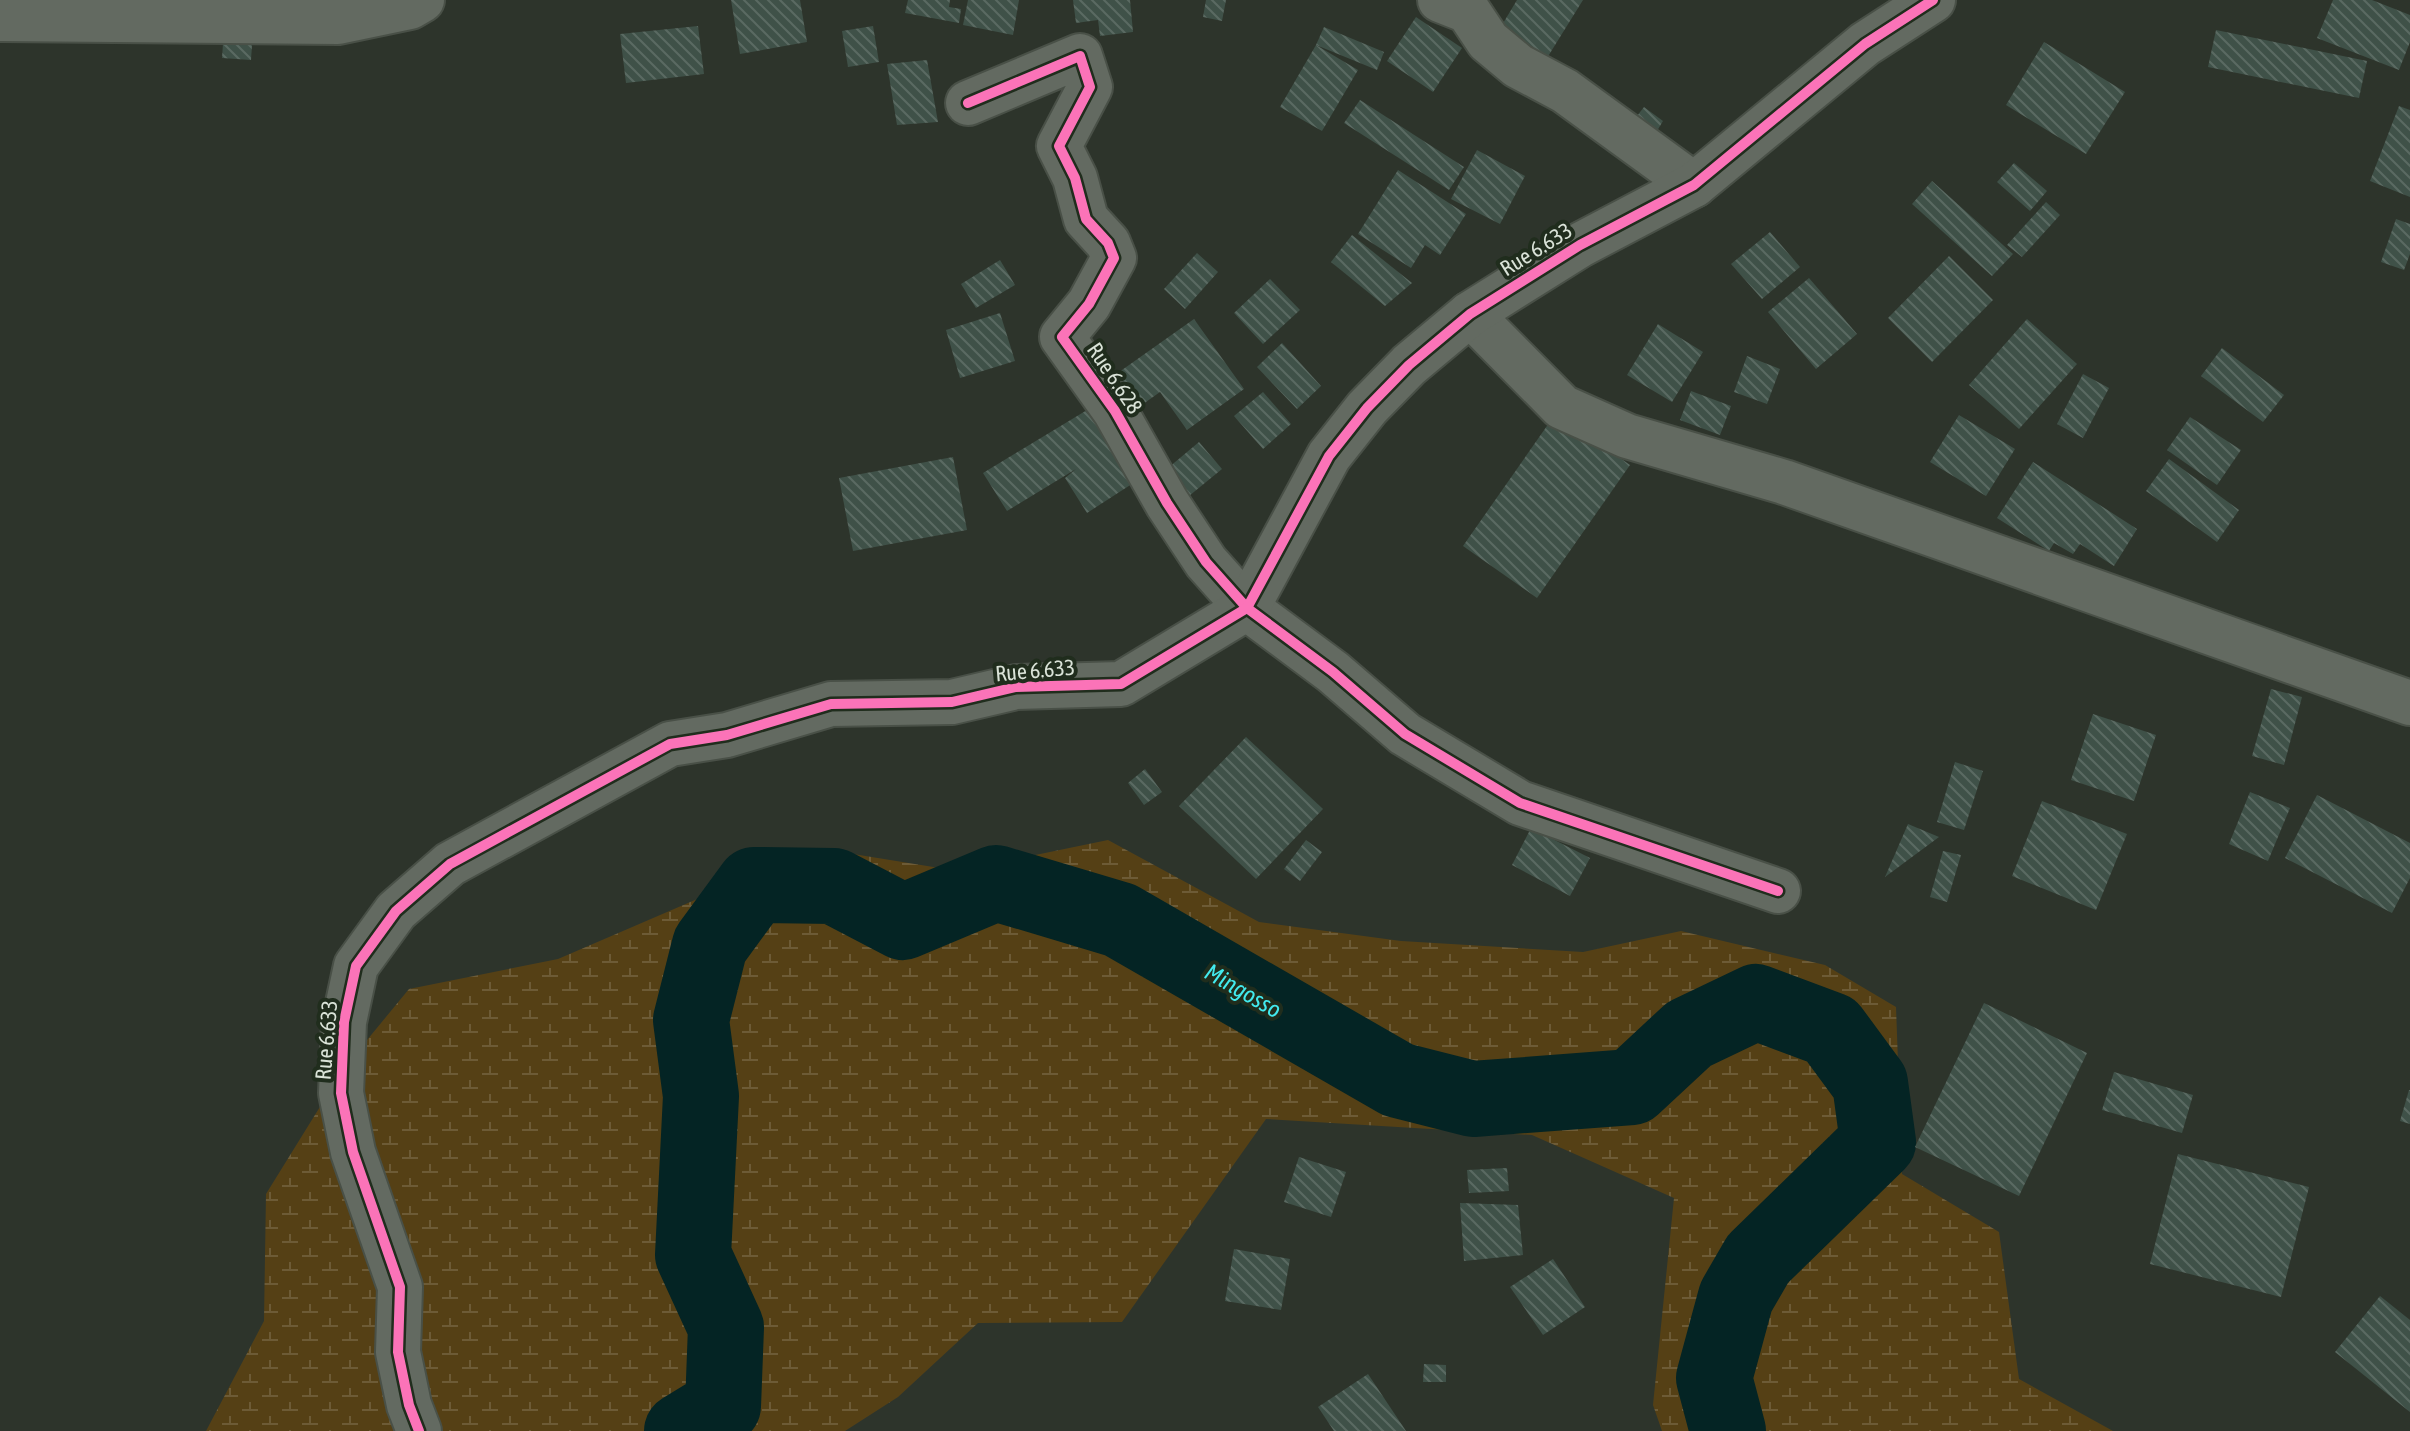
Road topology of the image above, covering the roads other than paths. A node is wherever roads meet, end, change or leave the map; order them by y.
1 (422, 0) edge
2 (1440, 0) edge
3 (1933, 0) edge
4 (0, 19) edge
5 (968, 103) dead end
6 (1694, 185) junction
7 (1470, 314) junction
8 (1247, 608) junction
9 (2410, 703) edge
10 (1778, 891) dead end
11 (411, 1422) edge

1 - 4 street
2 - 6 street
3 - 6 street, Rue 6.633
5 - 8 street, Rue 6.628
6 - 7 street, Rue 6.633
7 - 8 street, Rue 6.633
7 - 9 street
8 - 10 street
8 - 11 street, Rue 6.633

